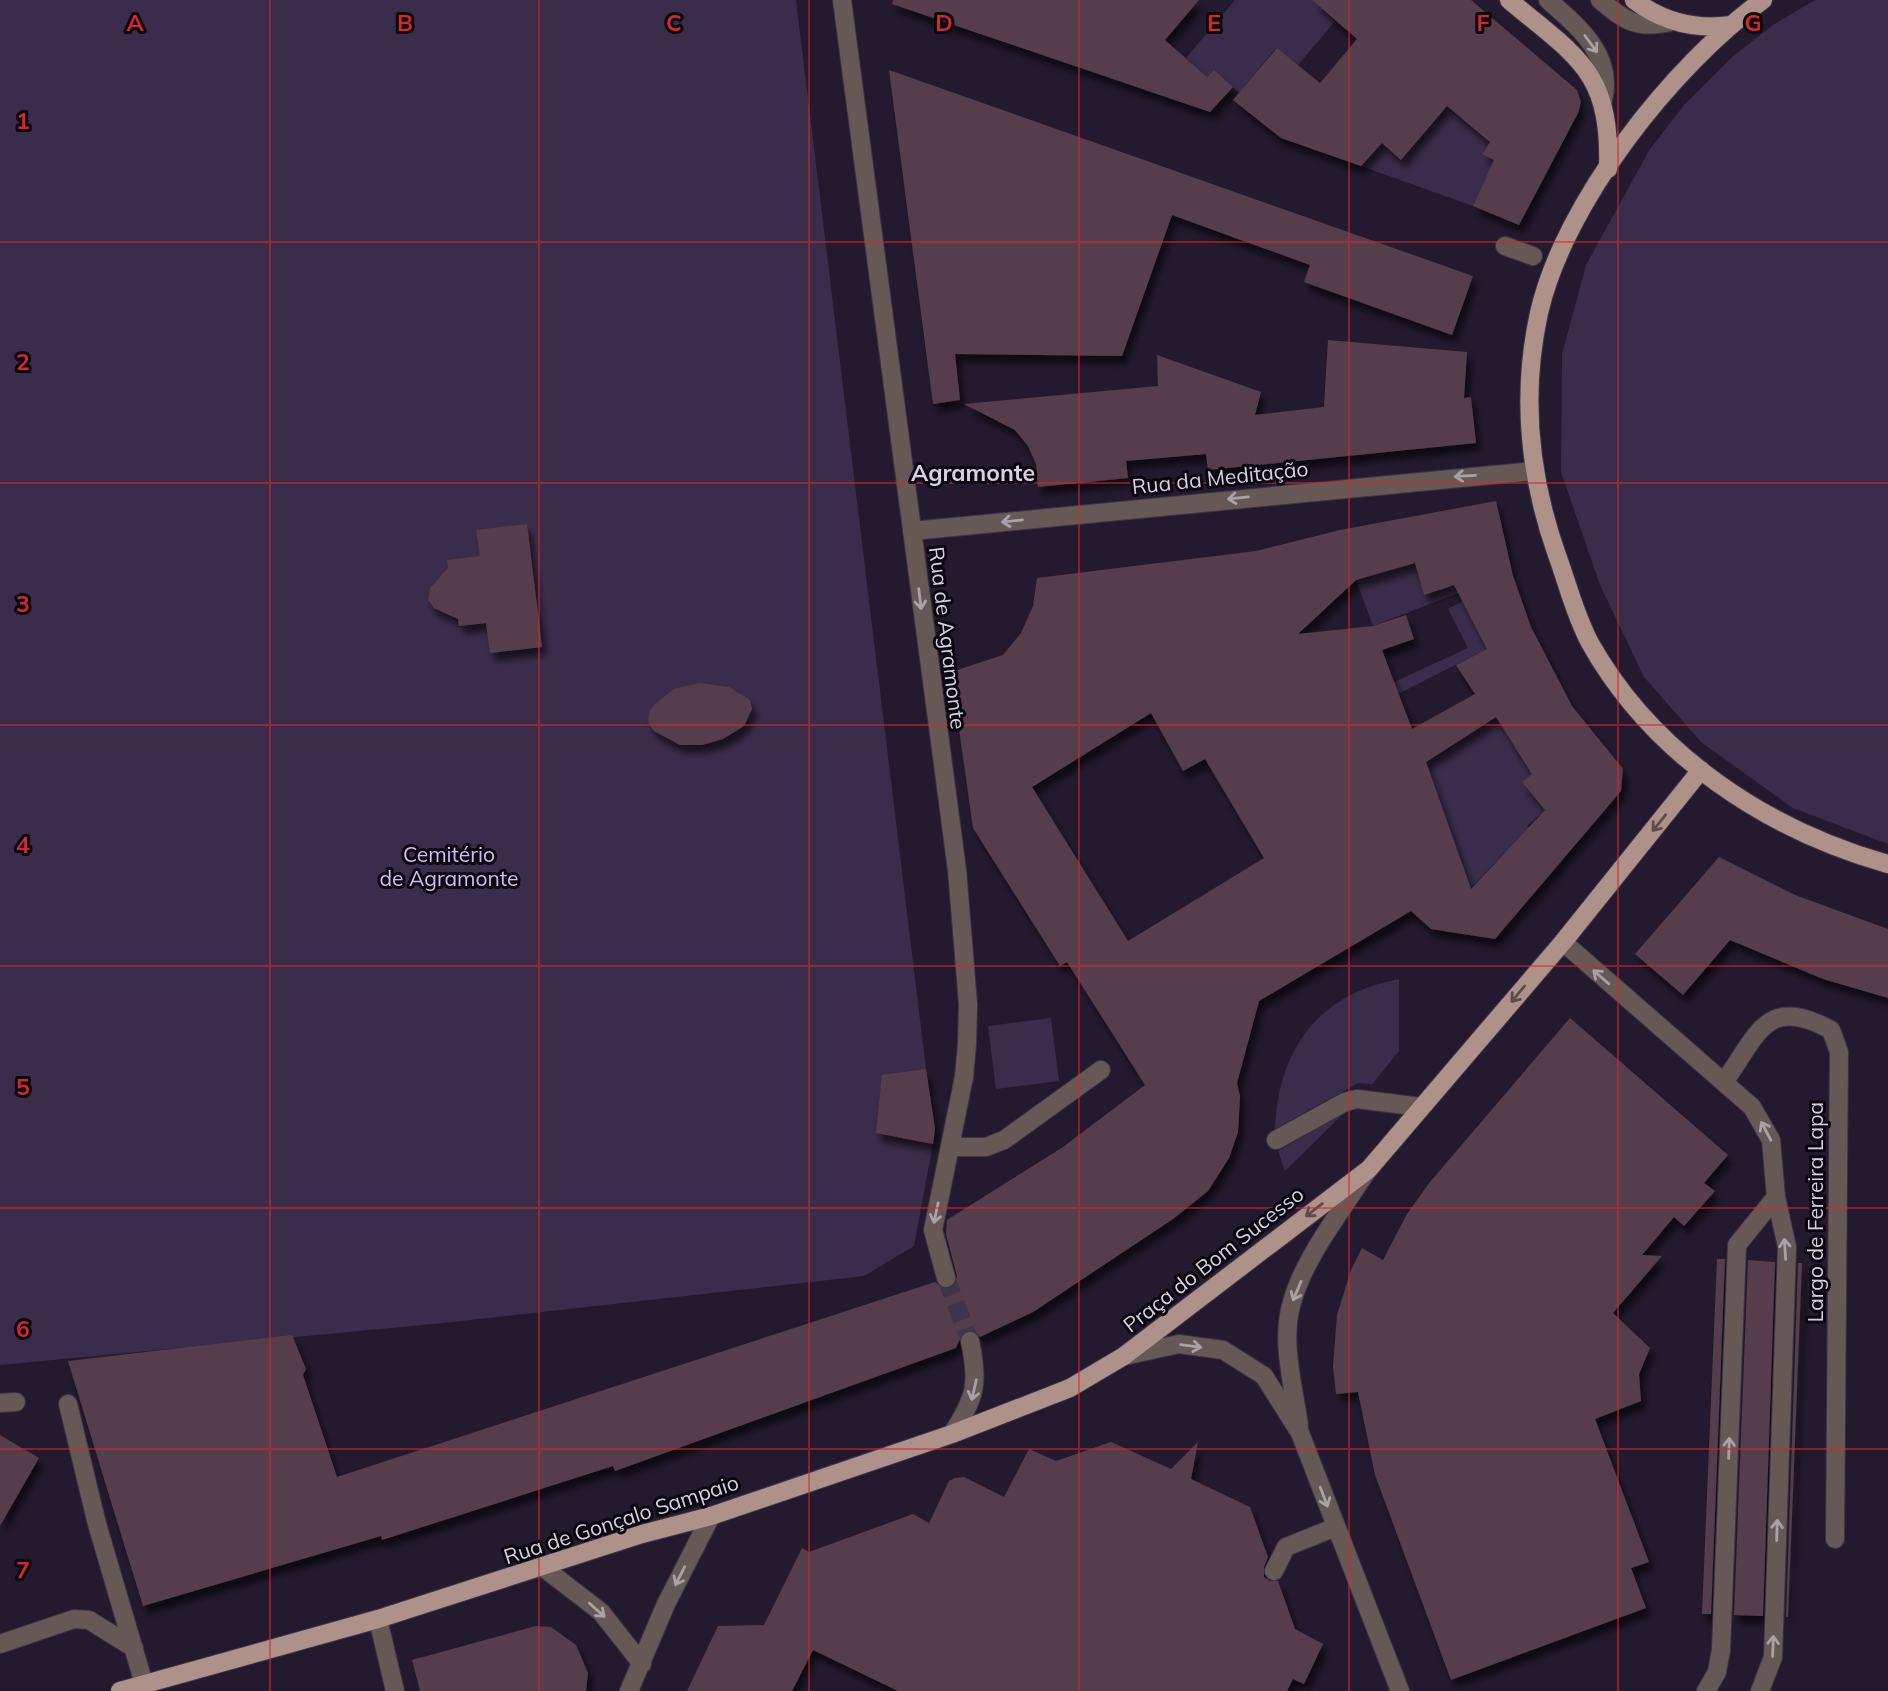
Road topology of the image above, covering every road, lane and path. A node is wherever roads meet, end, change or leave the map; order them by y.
1 (842, 0) edge
2 (1509, 0) edge
3 (1548, 0) edge
4 (1600, 0) edge
5 (1634, 0) edge
6 (1763, 0) edge
7 (1674, 21) junction
8 (1731, 25) junction
9 (1603, 100) junction
10 (1608, 169) junction
11 (1505, 246) dead end
12 (1533, 256) dead end
13 (1533, 471) junction
14 (912, 531) junction
15 (1702, 770) junction
16 (1888, 864) edge
17 (1563, 942) junction
18 (1101, 1070) dead end
19 (1724, 1082) junction
20 (1421, 1107) junction
21 (1276, 1140) dead end
22 (951, 1147) junction
23 (1369, 1169) junction
24 (1776, 1198) junction
25 (946, 1278) tunnel mouth
26 (970, 1341) tunnel mouth
27 (1124, 1356) junction
28 (68, 1404) dead end
29 (1300, 1433) junction
30 (952, 1434) junction
31 (711, 1516) junction
32 (1336, 1527) junction
33 (1835, 1539) dead end
34 (544, 1568) junction
35 (1274, 1571) dead end
36 (378, 1619) junction
37 (0, 1644) edge
38 (134, 1648) junction
39 (642, 1664) junction
40 (144, 1684) junction
41 (1399, 1690) edge
42 (120, 1691) edge
43 (395, 1691) edge
44 (629, 1691) edge
45 (1706, 1691) edge
46 (1760, 1691) edge

1 - 14 street, Rua de Agramonte
2 - 9 main road
3 -> 9 street
4 - 7 street
5 - 7 main road
6 - 8 main road
7 - 8 main road
8 - 10 main road
9 - 10 main road
10 - 13 main road
11 - 12 street
13 -> 14 street, Rua da Meditação
13 - 15 main road
14 -> 22 street, Rua de Agramonte
15 - 16 main road
15 -> 17 main road, Praça do Bom Sucesso
19 -> 17 street, Largo de Ferreira Lapa
17 -> 20 main road, Praça do Bom Sucesso
18 - 22 street
24 -> 19 street, Largo de Ferreira Lapa
19 - 33 street, Largo de Ferreira Lapa
20 - 21 street
20 - 23 main road, Praça do Bom Sucesso
22 -> 25 street, Rua de Agramonte
23 -> 27 main road, Praça do Bom Sucesso
23 -> 29 street, Praça do Bom Sucesso
45 -> 24 street, Largo de Ferreira Lapa
46 -> 24 street, Largo de Ferreira Lapa
26 -> 30 street
27 -> 29 street, Praça do Bom Sucesso
27 - 30 main road, Rua de Gonçalo Sampaio
28 - 38 street
29 -> 32 street, Praça do Bom Sucesso
30 - 31 main road, Rua de Gonçalo Sampaio
31 - 34 main road, Rua de Gonçalo Sampaio
31 -> 39 street
32 - 35 street
32 - 41 street, Praça do Bom Sucesso
34 - 36 main road, Rua de Gonçalo Sampaio
34 -> 39 street
36 - 40 main road, Rua de Gonçalo Sampaio
36 - 43 street
37 - 38 street
38 - 40 street
39 - 44 street
40 - 42 main road, Rua de Gonçalo Sampaio

